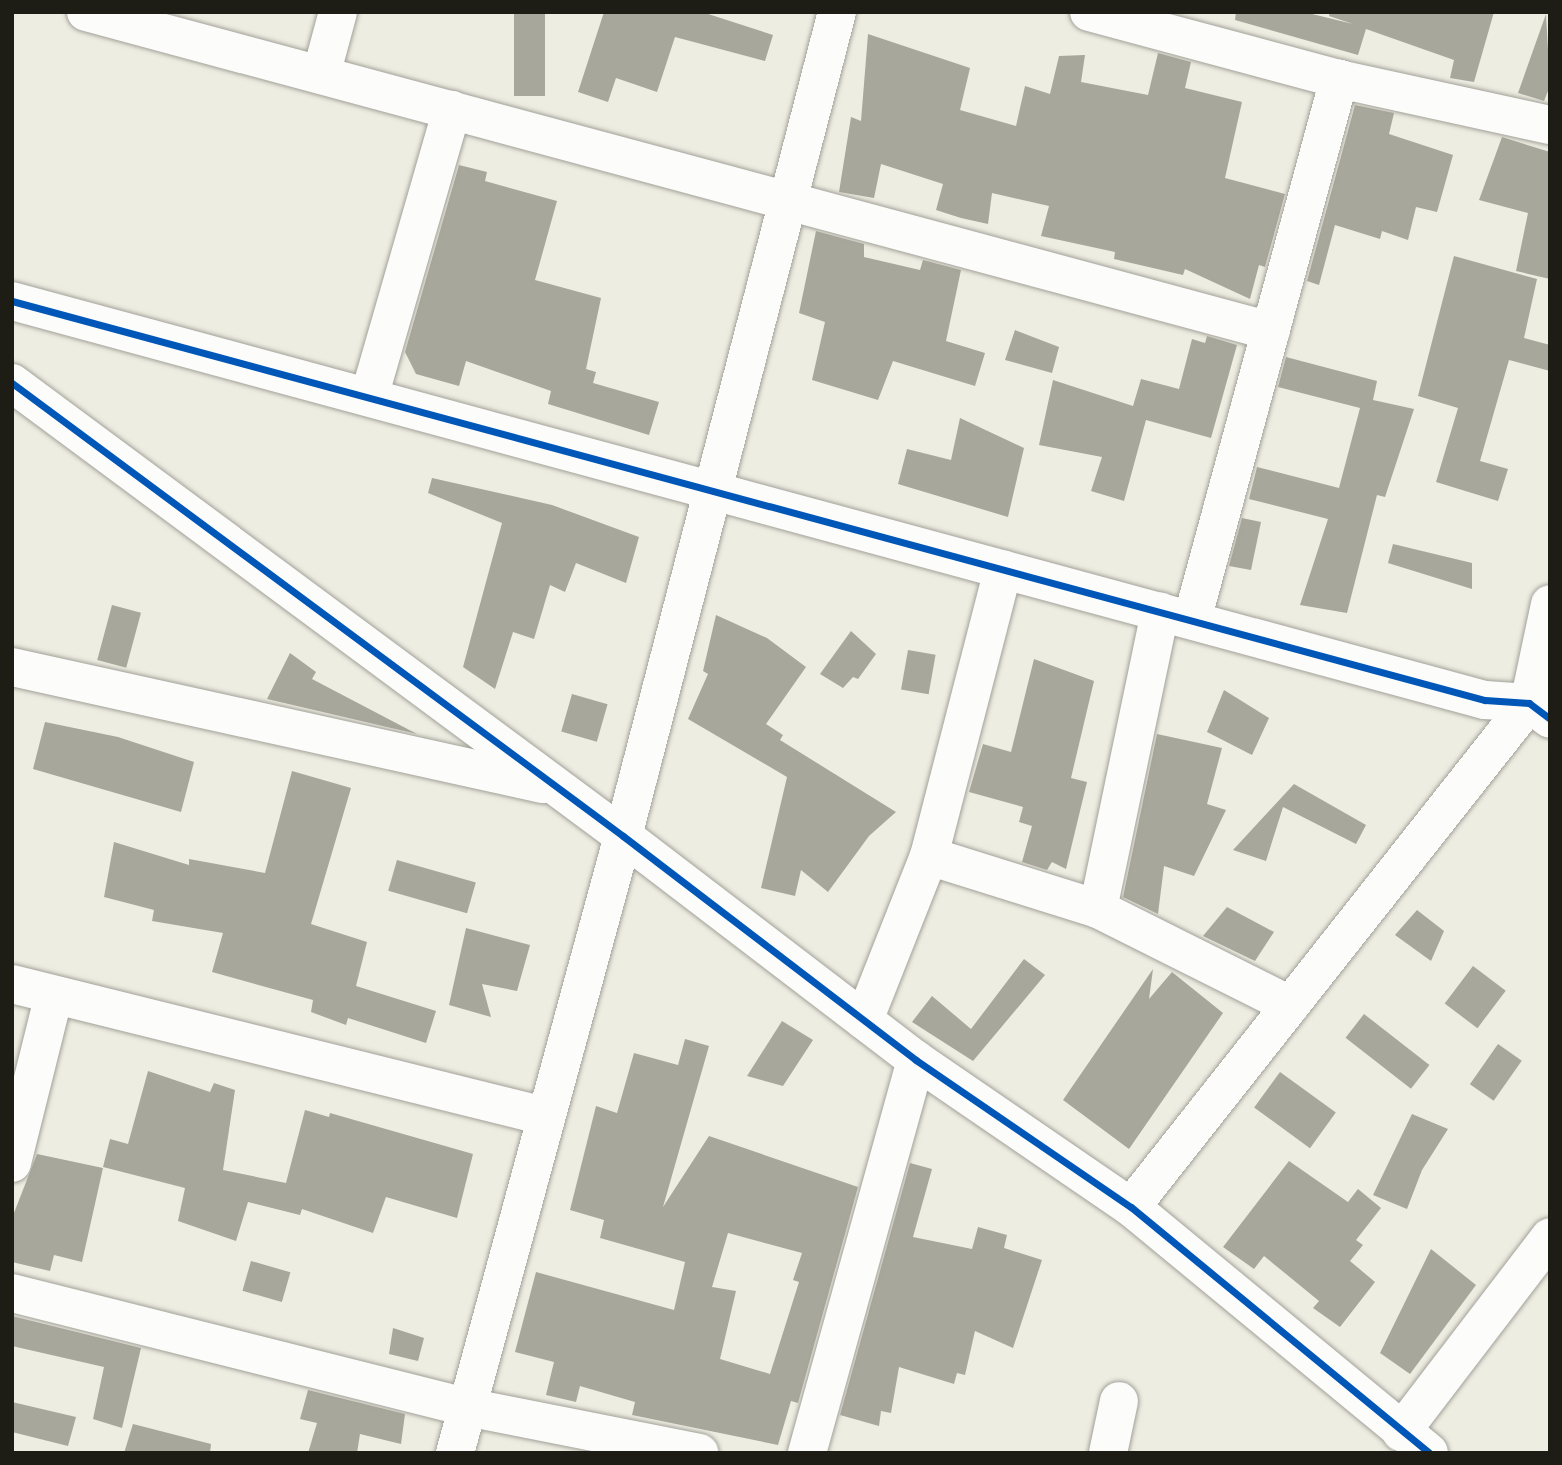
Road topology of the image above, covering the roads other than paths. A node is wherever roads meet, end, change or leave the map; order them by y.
1 (86, 12) edge
2 (338, 12) edge
3 (837, 12) edge
4 (1089, 12) edge
5 (321, 75) junction
6 (1339, 79) junction
7 (452, 110) junction
8 (1550, 125) edge
9 (787, 200) junction
10 (12, 301) edge
11 (1271, 331) junction
12 (12, 383) edge
13 (369, 397) junction
14 (710, 489) junction
15 (1003, 569) junction
16 (1550, 604) edge
17 (1176, 615) junction
18 (12, 667) edge
19 (1539, 711) edge
20 (555, 787) junction
21 (623, 836) junction
22 (929, 856) junction
23 (1098, 909) junction
24 (12, 985) edge
25 (54, 995) junction
26 (1290, 1005) junction
27 (863, 1020) junction
28 (916, 1060) junction
29 (544, 1116) junction
30 (12, 1163) edge
31 (1131, 1207) junction
32 (1550, 1237) edge
33 (12, 1293) edge
34 (1119, 1401) dead end
35 (467, 1407) junction
36 (1415, 1442) edge
37 (455, 1453) edge
38 (699, 1453) edge
39 (807, 1453) edge
40 (1108, 1453) edge

1 - 5 street
2 - 5 street
3 - 9 street
4 - 6 street
5 - 7 street
6 - 8 street
6 - 11 street
7 - 9 street
7 - 13 street
9 - 11 street
9 - 14 street
10 - 13 street
11 - 17 street
12 - 20 street
13 - 14 street
14 - 15 street
14 - 21 street
15 - 17 street
15 - 22 street
16 - 19 street
17 - 19 street
17 - 23 street
18 - 20 street
19 - 26 street
20 - 21 street
21 - 27 street
21 - 29 street
22 - 23 street
22 - 27 street
23 - 26 street
24 - 25 street
25 - 29 street
25 - 30 street
26 - 31 street
27 - 28 street
28 - 31 street
28 - 39 street
29 - 35 street
31 - 36 street
32 - 36 street
33 - 35 street
34 - 40 street
35 - 37 street
35 - 38 street

